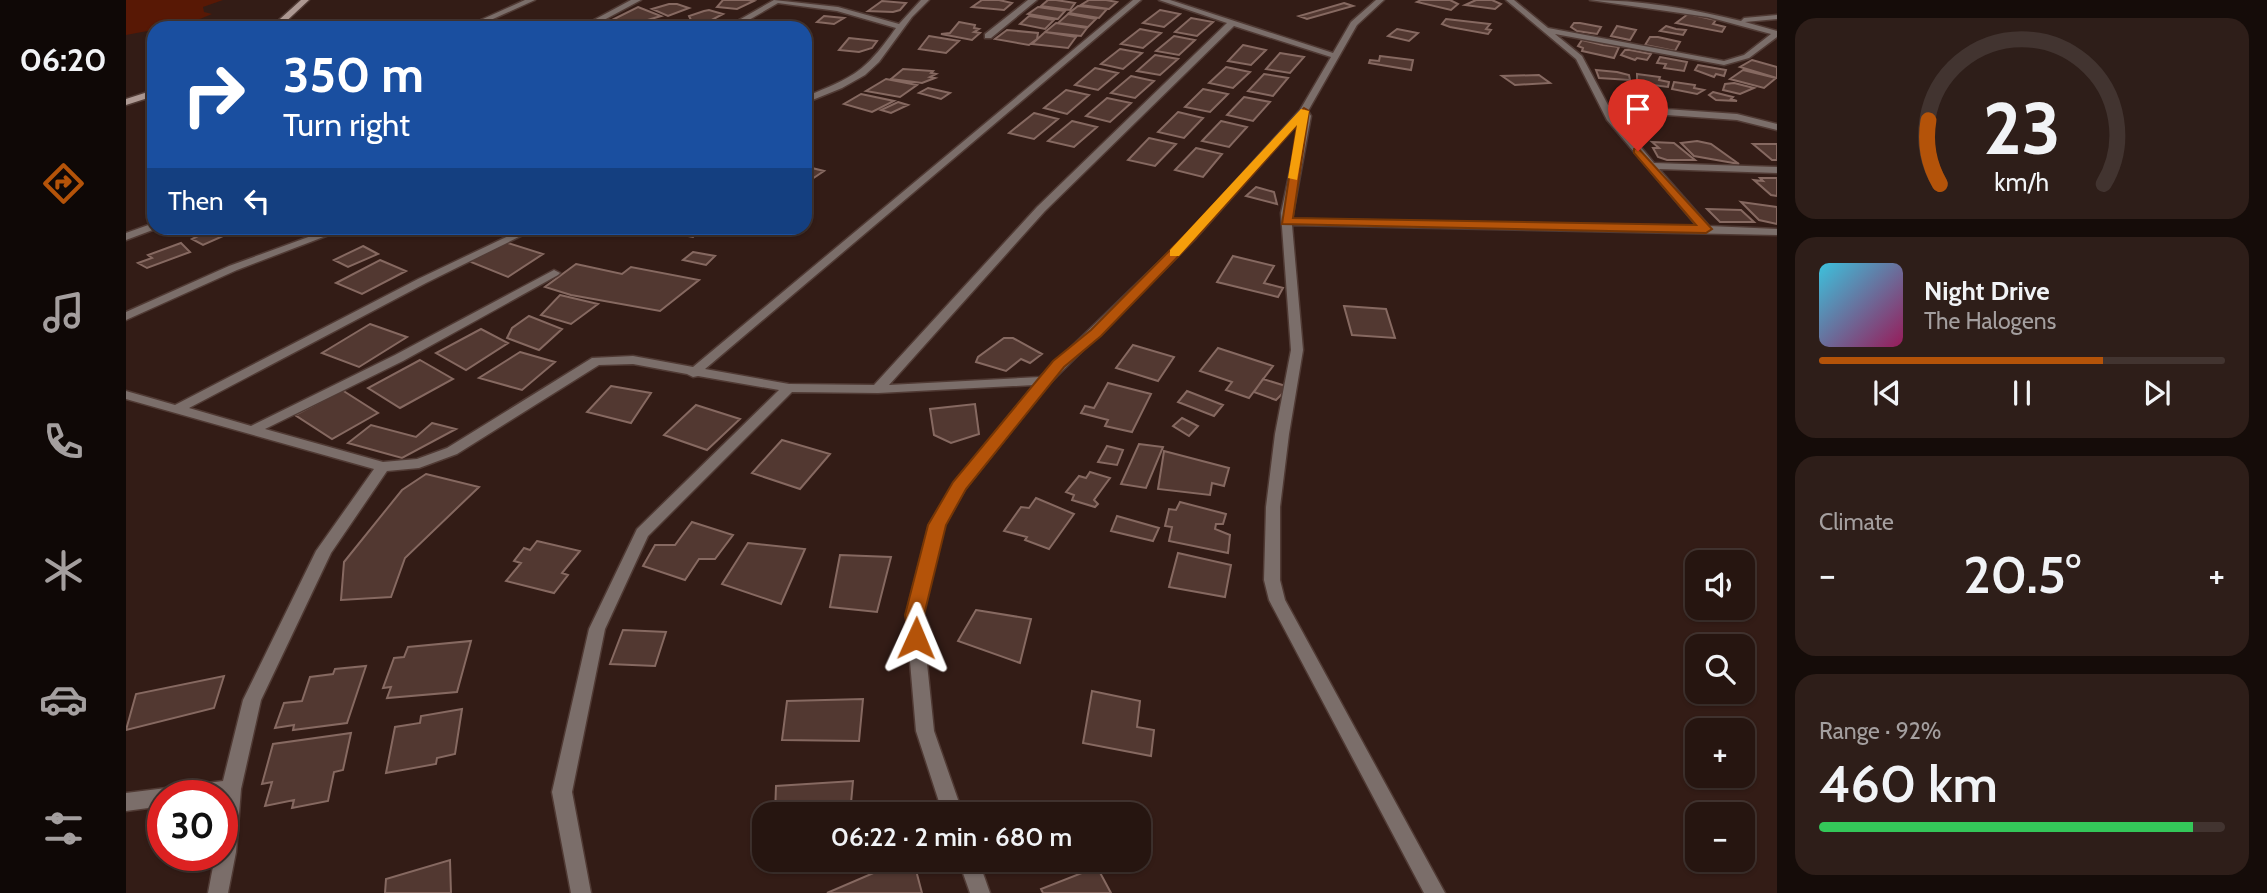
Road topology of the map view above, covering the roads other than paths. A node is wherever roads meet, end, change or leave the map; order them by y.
1 (305, 0) edge
2 (531, 0) edge
3 (637, 0) edge
4 (925, 0) edge
5 (1033, 0) edge
6 (1137, 0) edge
7 (1164, 0) edge
8 (1200, 0) edge
9 (1380, 0) edge
10 (1510, 0) edge
11 (1594, 0) edge
12 (778, 1) edge
13 (1186, 7) junction
14 (1777, 17) edge
15 (282, 21) edge
16 (483, 21) edge
17 (596, 21) edge
18 (742, 21) edge
19 (1736, 21) junction
20 (1232, 23) junction
21 (900, 27) junction
22 (1545, 30) junction
23 (1777, 33) edge
24 (988, 36) dead end
25 (1335, 56) junction
26 (147, 95) edge
27 (812, 97) edge
28 (126, 102) edge
29 (1606, 108) junction
30 (1304, 111) junction
31 (1777, 127) edge
32 (1651, 166) junction
33 (1777, 170) edge
34 (1286, 222) junction
35 (147, 229) edge
36 (1706, 229) junction
37 (1777, 232) edge
38 (323, 235) edge
39 (518, 235) edge
40 (126, 237) edge
41 (554, 273) dead end
42 (126, 316) edge
43 (693, 373) junction
44 (1044, 381) junction
45 (789, 388) junction
46 (878, 389) junction
47 (126, 395) edge
48 (177, 409) junction
49 (253, 430) junction
50 (383, 467) junction
51 (233, 780) edge
52 (147, 799) edge
53 (126, 802) edge
54 (949, 802) edge
55 (222, 871) edge
56 (972, 872) edge
57 (219, 893) edge
58 (581, 893) edge
59 (979, 893) edge
60 (1435, 893) edge

1 - 15 main road
2 - 16 street
3 - 17 street
4 - 21 street
5 - 24 street
6 - 43 street
7 - 13 street
8 - 13 street
9 - 25 street
10 - 22 street
11 - 19 street
12 - 18 street
12 - 21 street
13 - 20 street
14 - 19 street
19 - 23 street
20 - 25 street
20 - 46 street
21 - 27 street
22 - 23 street
22 - 29 street
25 - 30 street
26 - 28 main road
29 - 31 street
29 - 32 street
30 - 34 street
30 - 44 street
32 - 33 street
32 - 36 street
34 - 36 street
34 - 60 street
35 - 40 street
36 - 37 street
38 - 42 street
39 - 48 street
41 - 49 street
43 - 45 street
43 - 50 street
44 - 46 street
44 - 54 street
45 - 46 street
45 - 58 street
47 - 48 street
48 - 49 street
49 - 50 street
50 - 51 street
52 - 53 street
55 - 57 street
56 - 59 street

